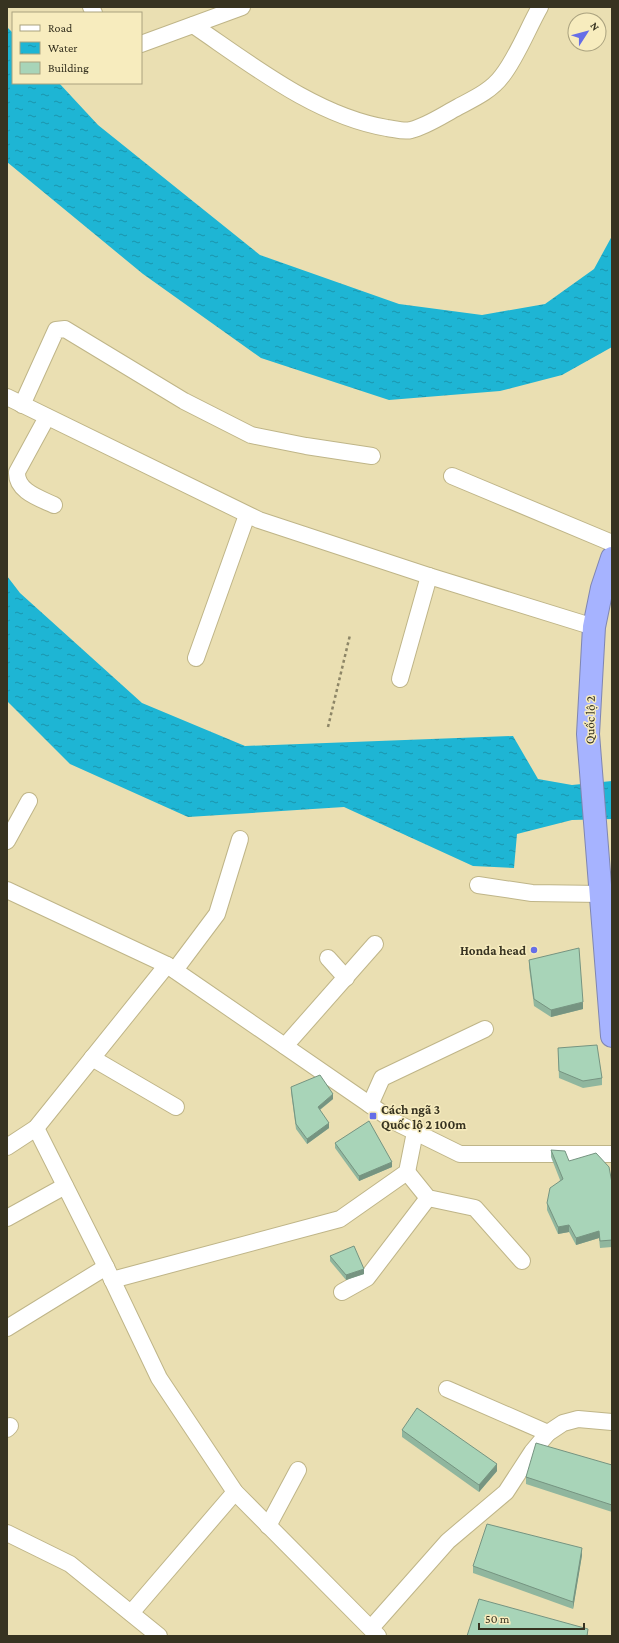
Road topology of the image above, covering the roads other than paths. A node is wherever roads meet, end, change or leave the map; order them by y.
1 (242, 7) edge
2 (540, 7) edge
3 (193, 25) junction
4 (142, 44) edge
5 (7, 397) edge
6 (22, 404) junction
7 (47, 417) junction
8 (372, 456) dead end
9 (452, 476) dead end
10 (54, 505) dead end
11 (246, 515) junction
12 (612, 543) edge
13 (612, 558) edge
14 (429, 576) junction
15 (594, 627) junction
16 (196, 658) dead end
17 (400, 679) dead end
18 (29, 801) dead end
19 (240, 839) dead end
20 (7, 841) edge
21 (478, 884) dead end
22 (601, 889) junction
23 (7, 890) edge
24 (375, 944) dead end
25 (328, 958) dead end
26 (171, 967) junction
27 (346, 978) junction
28 (485, 1029) dead end
29 (612, 1036) edge
30 (285, 1046) junction
31 (92, 1058) junction
32 (370, 1104) junction
33 (176, 1107) dead end
34 (36, 1128) junction
35 (415, 1132) junction
36 (7, 1147) edge
37 (612, 1154) edge
38 (406, 1172) junction
39 (65, 1186) junction
40 (428, 1198) junction
41 (7, 1218) edge
42 (522, 1260) dead end
43 (109, 1273) junction
44 (342, 1292) dead end
45 (7, 1328) edge
46 (447, 1389) dead end
47 (612, 1422) edge
48 (548, 1433) junction
49 (298, 1470) dead end
50 (235, 1492) junction
51 (268, 1526) junction
52 (7, 1533) edge
53 (131, 1614) junction
54 (375, 1632) edge
55 (159, 1636) edge

1 - 3 street
2 - 3 street
3 - 4 street
5 - 6 street
6 - 7 street
6 - 8 street
7 - 10 street
7 - 11 street
9 - 12 street
11 - 14 street
11 - 16 street
13 - 15 highway, Quốc lộ 2
14 - 15 street
14 - 17 street
15 - 22 highway, Quốc lộ 2
18 - 20 street
19 - 26 street
21 - 22 street
22 - 29 highway, Quốc lộ 2
23 - 26 street
24 - 27 street
25 - 27 street
26 - 30 street
26 - 31 street
27 - 30 street
28 - 32 street
30 - 32 street
31 - 33 street
31 - 34 street
32 - 35 street
34 - 36 street
34 - 39 street
35 - 37 street
35 - 38 street
38 - 40 street
38 - 43 street
39 - 41 street
39 - 43 street
40 - 42 street
40 - 44 street
43 - 45 street
43 - 50 street
46 - 48 street
47 - 48 street
48 - 54 street
49 - 51 street
50 - 51 street
50 - 53 street
51 - 54 street
52 - 53 street
53 - 55 street

